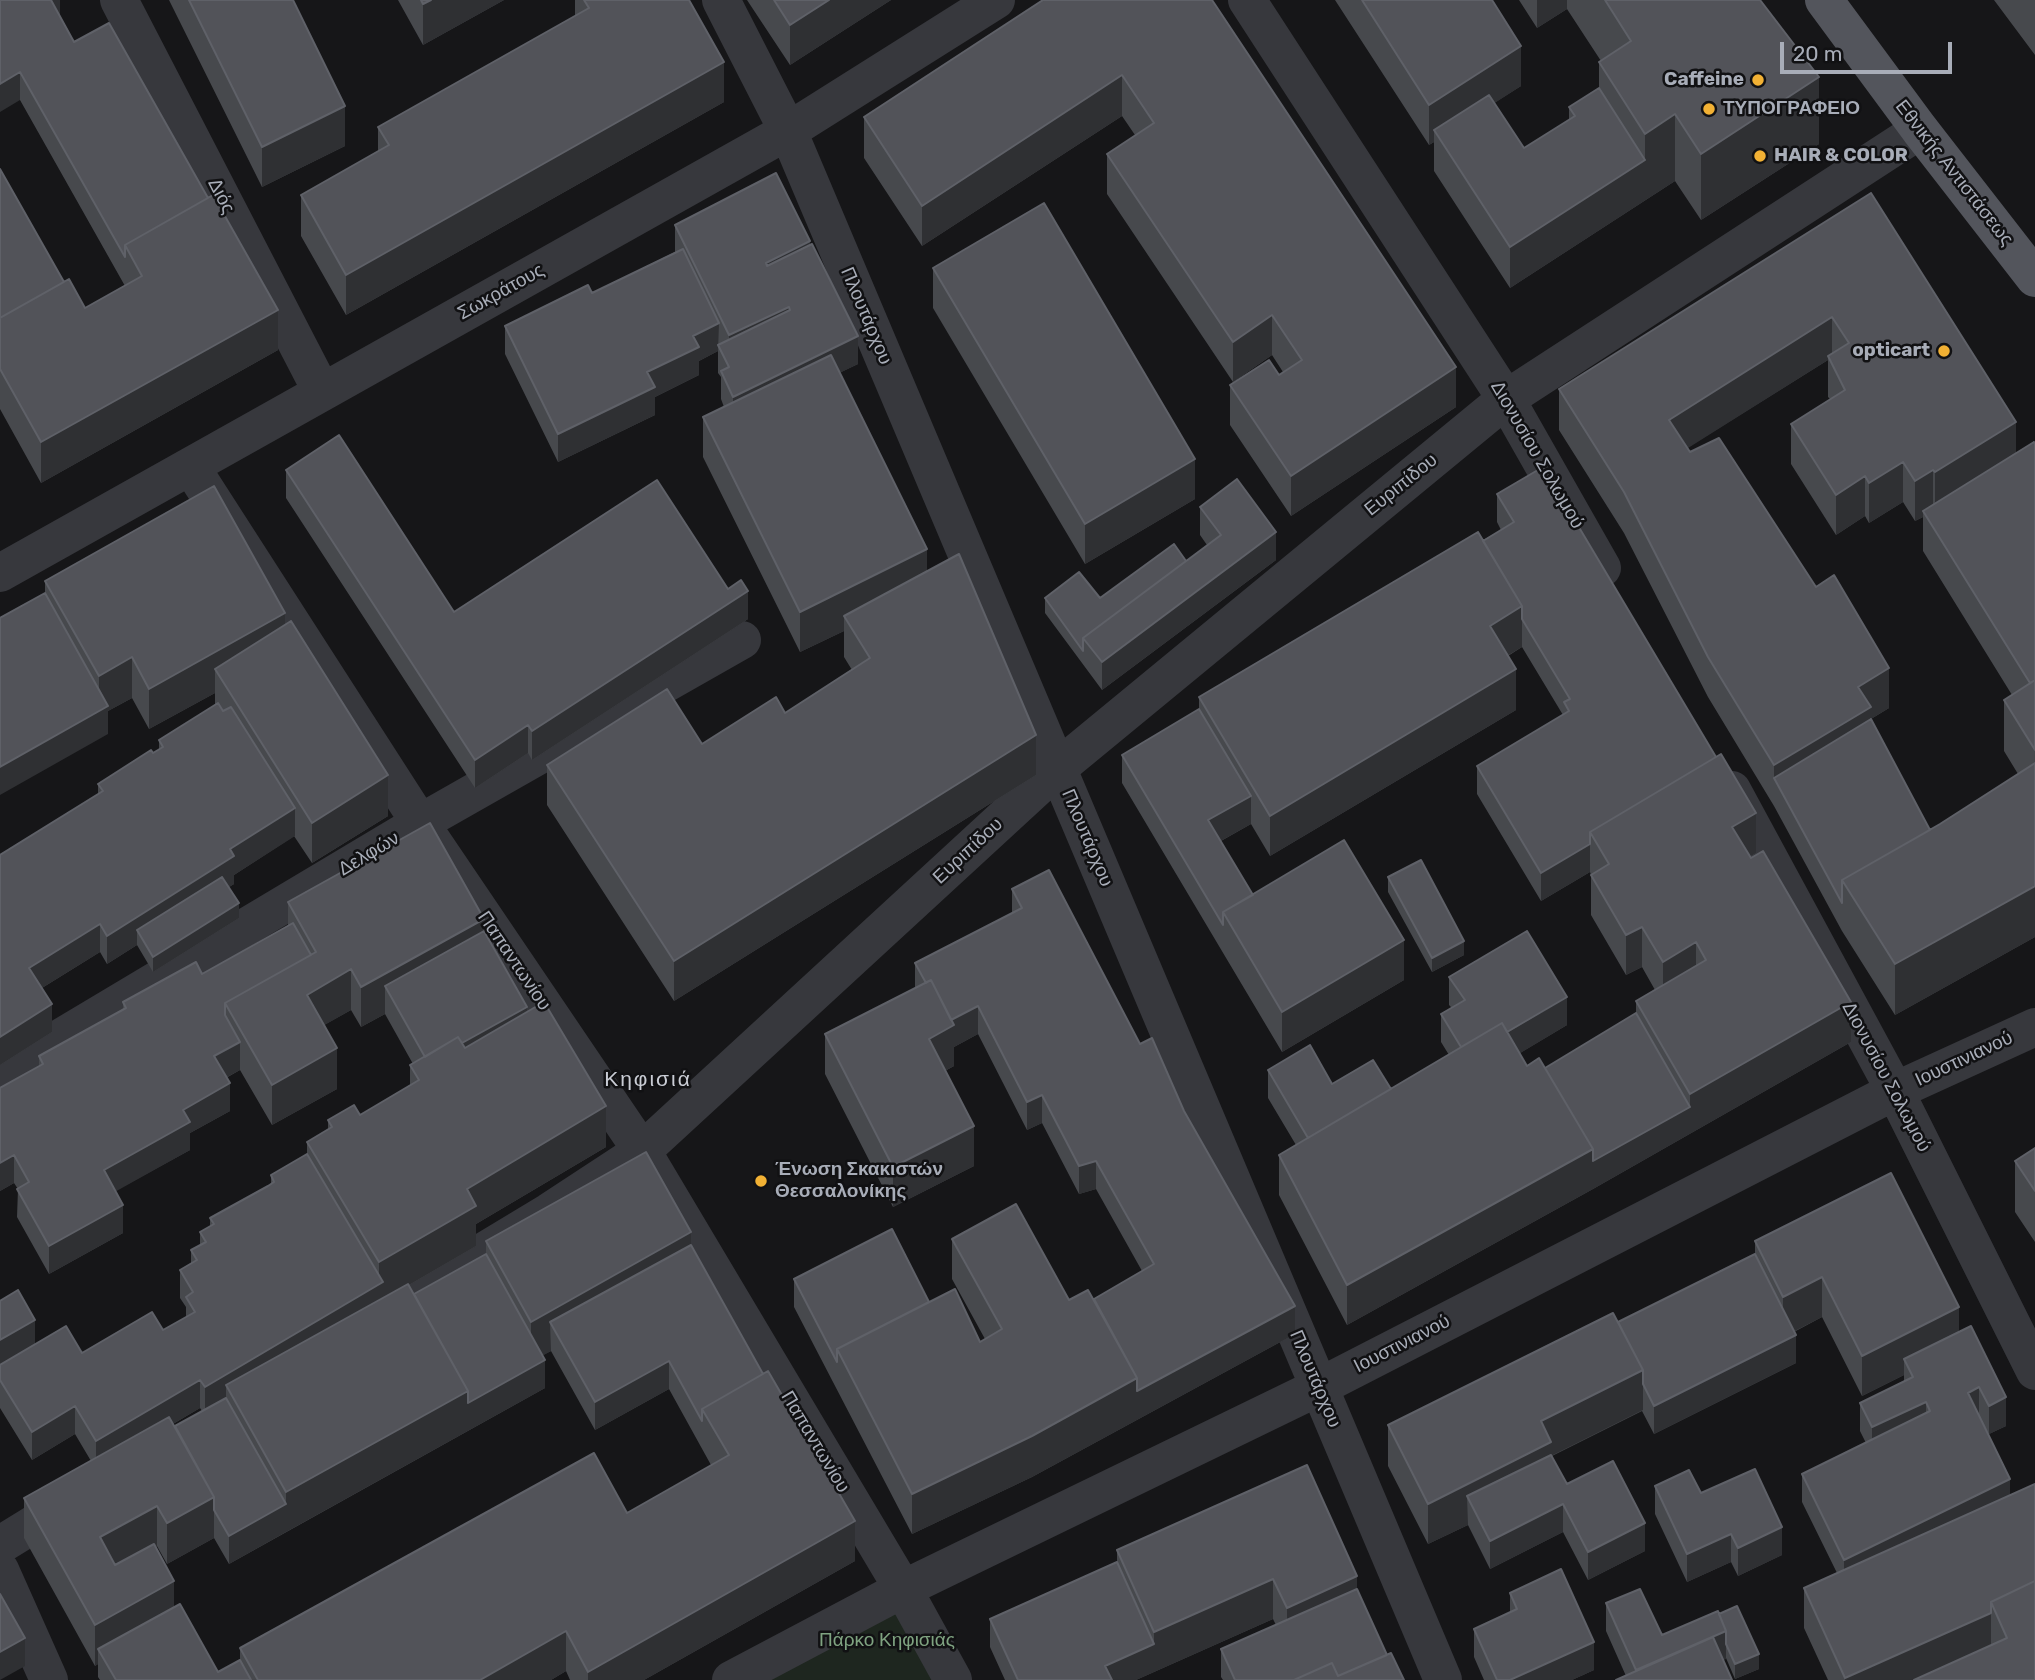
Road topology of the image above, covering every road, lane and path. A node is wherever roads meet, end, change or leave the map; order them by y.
1 (119, 0) edge
2 (720, 0) edge
3 (996, 0) edge
4 (1247, 0) edge
5 (1824, 0) edge
6 (1920, 130) junction
7 (788, 131) junction
8 (2035, 278) edge
9 (323, 392) junction
10 (1506, 399) junction
11 (191, 467) junction
12 (5, 559) edge
13 (1619, 597) edge
14 (742, 640) dead end
15 (1713, 758) edge
16 (1058, 768) junction
17 (420, 823) junction
18 (2035, 1027) edge
19 (0, 1074) edge
20 (1895, 1091) junction
21 (642, 1151) junction
22 (346, 1335) edge
23 (2035, 1371) edge
24 (1319, 1387) junction
25 (96, 1487) edge
26 (0, 1545) edge
27 (0, 1570) edge
28 (902, 1589) junction
29 (49, 1680) edge
30 (731, 1680) edge
31 (953, 1680) edge
32 (1443, 1680) edge

1 - 9 street, Διός
2 - 7 street, Πλουτάρχου
3 - 7 street, Σωκράτους
4 - 10 street, Διονυσίου Σολωμού
5 - 6 main road, Εθνικής Αντιστάσεως
6 - 8 main road, Εθνικής Αντιστάσεως
6 - 10 street, Ευριπίδου
7 - 9 street, Σωκράτους
7 - 16 street, Πλουτάρχου
9 - 11 street, Σωκράτους
10 - 13 street, Διονυσίου Σολωμού
10 - 16 street, Ευριπίδου
11 - 12 street, Σωκράτους
11 - 17 street, Παπαντωνίου
14 - 17 street, Δελφών
15 - 20 street, Διονυσίου Σολωμού
16 - 21 street, Ευριπίδου
16 - 24 street, Πλουτάρχου
17 - 19 street, Δελφών
17 - 21 street, Παπαντωνίου
18 - 20 street, Ιουστινιανού
20 - 23 street, Διονυσίου Σολωμού
20 - 24 street, Ιουστινιανού
21 - 22 street, Ευριπίδου
21 - 28 street, Παπαντωνίου
24 - 28 street, Ιουστινιανού
24 - 32 street, Πλουτάρχου
25 - 26 street
27 - 29 street
28 - 30 street, Ιουστινιανού
28 - 31 street, Παπαντωνίου

